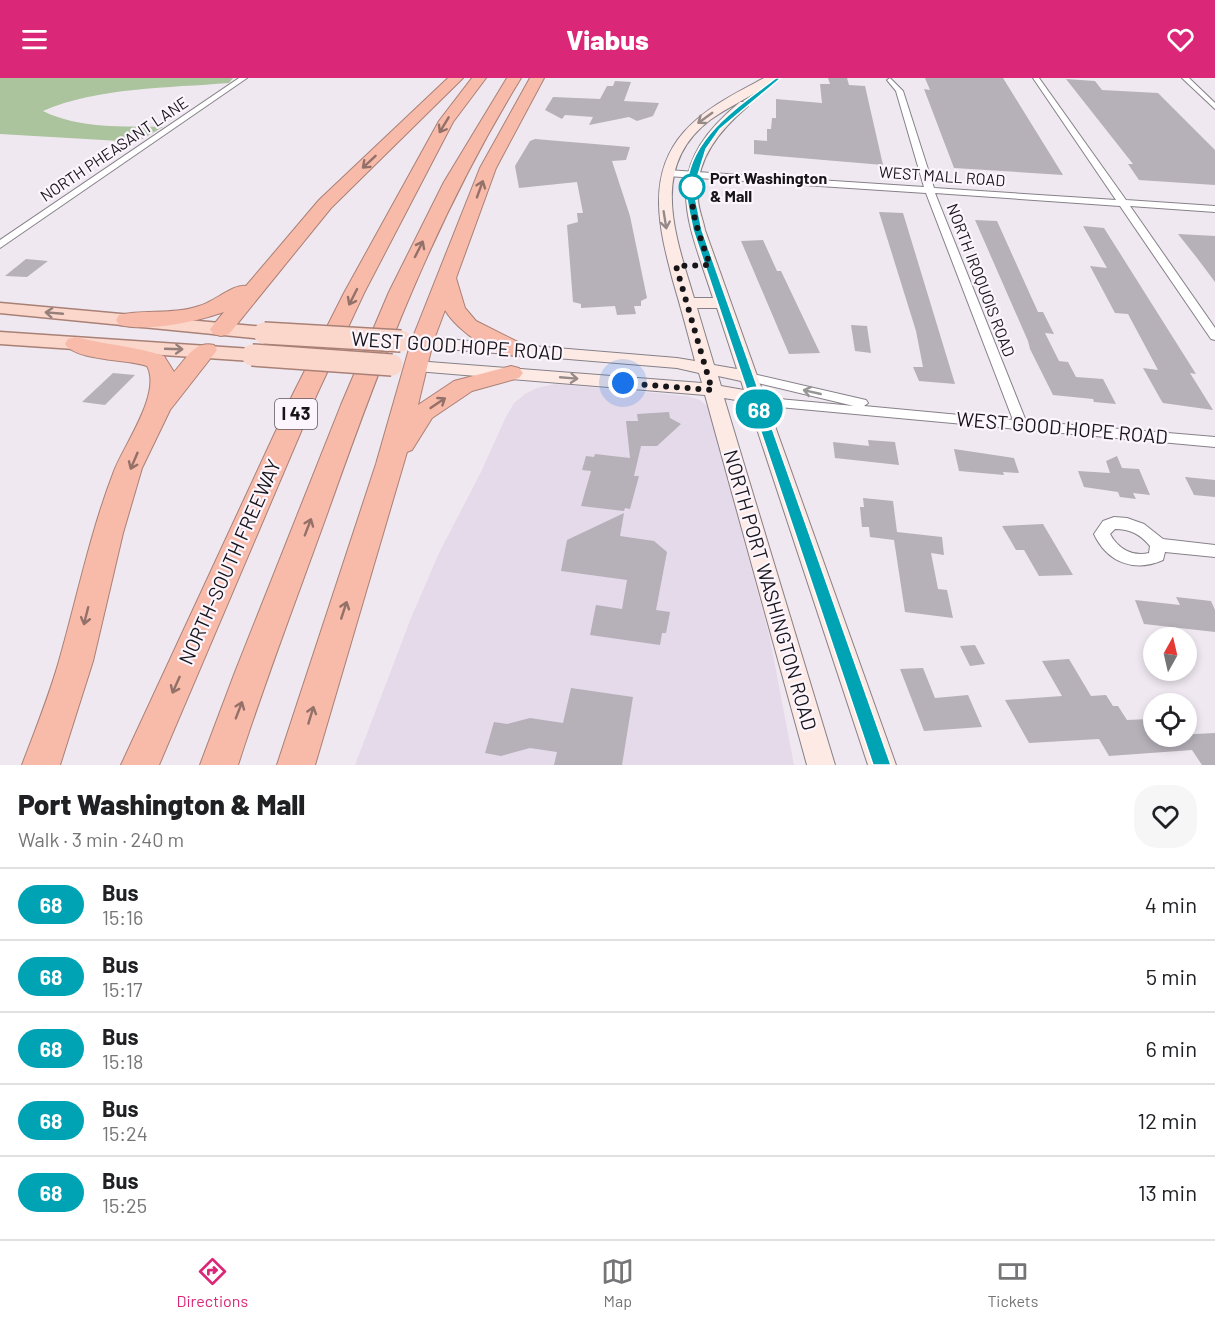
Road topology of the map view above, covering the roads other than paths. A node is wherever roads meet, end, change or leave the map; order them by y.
1 (244, 78) edge
2 (456, 78) edge
3 (479, 78) edge
4 (514, 78) edge
5 (537, 78) edge
6 (771, 78) edge
7 (778, 78) edge
8 (1036, 78) edge
9 (1186, 79) edge
10 (890, 80) dead end
11 (1215, 107) edge
12 (667, 173) junction
13 (694, 175) junction
14 (930, 191) junction
15 (1123, 203) junction
16 (1215, 209) edge
17 (0, 245) edge
18 (693, 265) junction
19 (266, 272) junction
20 (446, 277) junction
21 (688, 303) junction
22 (723, 303) junction
23 (0, 308) edge
24 (127, 320) junction
25 (221, 329) junction
26 (1215, 336) edge
27 (0, 338) edge
28 (76, 344) junction
29 (206, 350) junction
30 (408, 353) junction
31 (514, 362) junction
32 (706, 368) junction
33 (752, 388) junction
34 (712, 390) junction
35 (158, 408) junction
36 (910, 414) junction
37 (1022, 424) junction
38 (1215, 442) edge
39 (390, 464) junction
40 (1158, 544) dead end
41 (1215, 551) edge
42 (41, 765) edge
43 (140, 765) edge
44 (219, 765) edge
45 (296, 765) edge
46 (821, 765) edge
47 (882, 765) edge

1 - 17 street, NORTH PHEASANT LANE
2 -> 19 highway
3 -> 43 highway, NORTH-SOUTH FREEWAY / I 43
44 -> 4 highway, I 43
20 -> 5 highway
6 -> 12 main road, NORTH PORT WASHINGTON ROAD
7 - 13 main road, NORTH PORT WASHINGTON ROAD
8 - 15 street
9 - 11 street
10 - 14 street, NORTH IROQUOIS ROAD
12 - 13 street, WEST MALL ROAD
12 -> 18 main road, NORTH PORT WASHINGTON ROAD
13 - 14 street, WEST MALL ROAD
13 - 18 main road, NORTH PORT WASHINGTON ROAD
14 - 15 street, WEST MALL ROAD
14 - 37 street, NORTH IROQUOIS ROAD
15 - 16 street, WEST MALL ROAD
15 - 26 street
18 - 21 main road, NORTH PORT WASHINGTON ROAD
18 - 22 main road, NORTH PORT WASHINGTON ROAD
19 - 24 highway
19 - 25 highway
20 - 30 highway
20 - 31 highway
21 - 22 main road
21 - 32 main road, NORTH PORT WASHINGTON ROAD
22 - 33 main road, NORTH PORT WASHINGTON ROAD
24 -> 23 main road, WEST GOOD HOPE ROAD
24 - 25 main road, WEST GOOD HOPE ROAD
25 - 29 main road
25 - 30 main road, WEST GOOD HOPE ROAD, bridge
27 - 28 main road, WEST GOOD HOPE ROAD
28 -> 29 main road, WEST GOOD HOPE ROAD
28 - 35 highway
29 - 30 main road, WEST GOOD HOPE ROAD, bridge
29 - 35 highway
30 - 31 main road, WEST GOOD HOPE ROAD
30 - 39 highway
31 - 32 main road, WEST GOOD HOPE ROAD
31 -> 34 main road, WEST GOOD HOPE ROAD
39 -> 31 highway
32 - 33 main road, WEST GOOD HOPE ROAD
32 - 34 main road, NORTH PORT WASHINGTON ROAD
33 - 34 main road, WEST GOOD HOPE ROAD
36 -> 33 street, WEST GOOD HOPE ROAD
33 - 36 street, WEST GOOD HOPE ROAD
33 - 47 main road, NORTH PORT WASHINGTON ROAD
34 - 46 main road, NORTH PORT WASHINGTON ROAD
35 -> 42 highway
36 - 37 street, WEST GOOD HOPE ROAD
37 - 38 street, WEST GOOD HOPE ROAD
45 -> 39 highway
40 - 41 street

